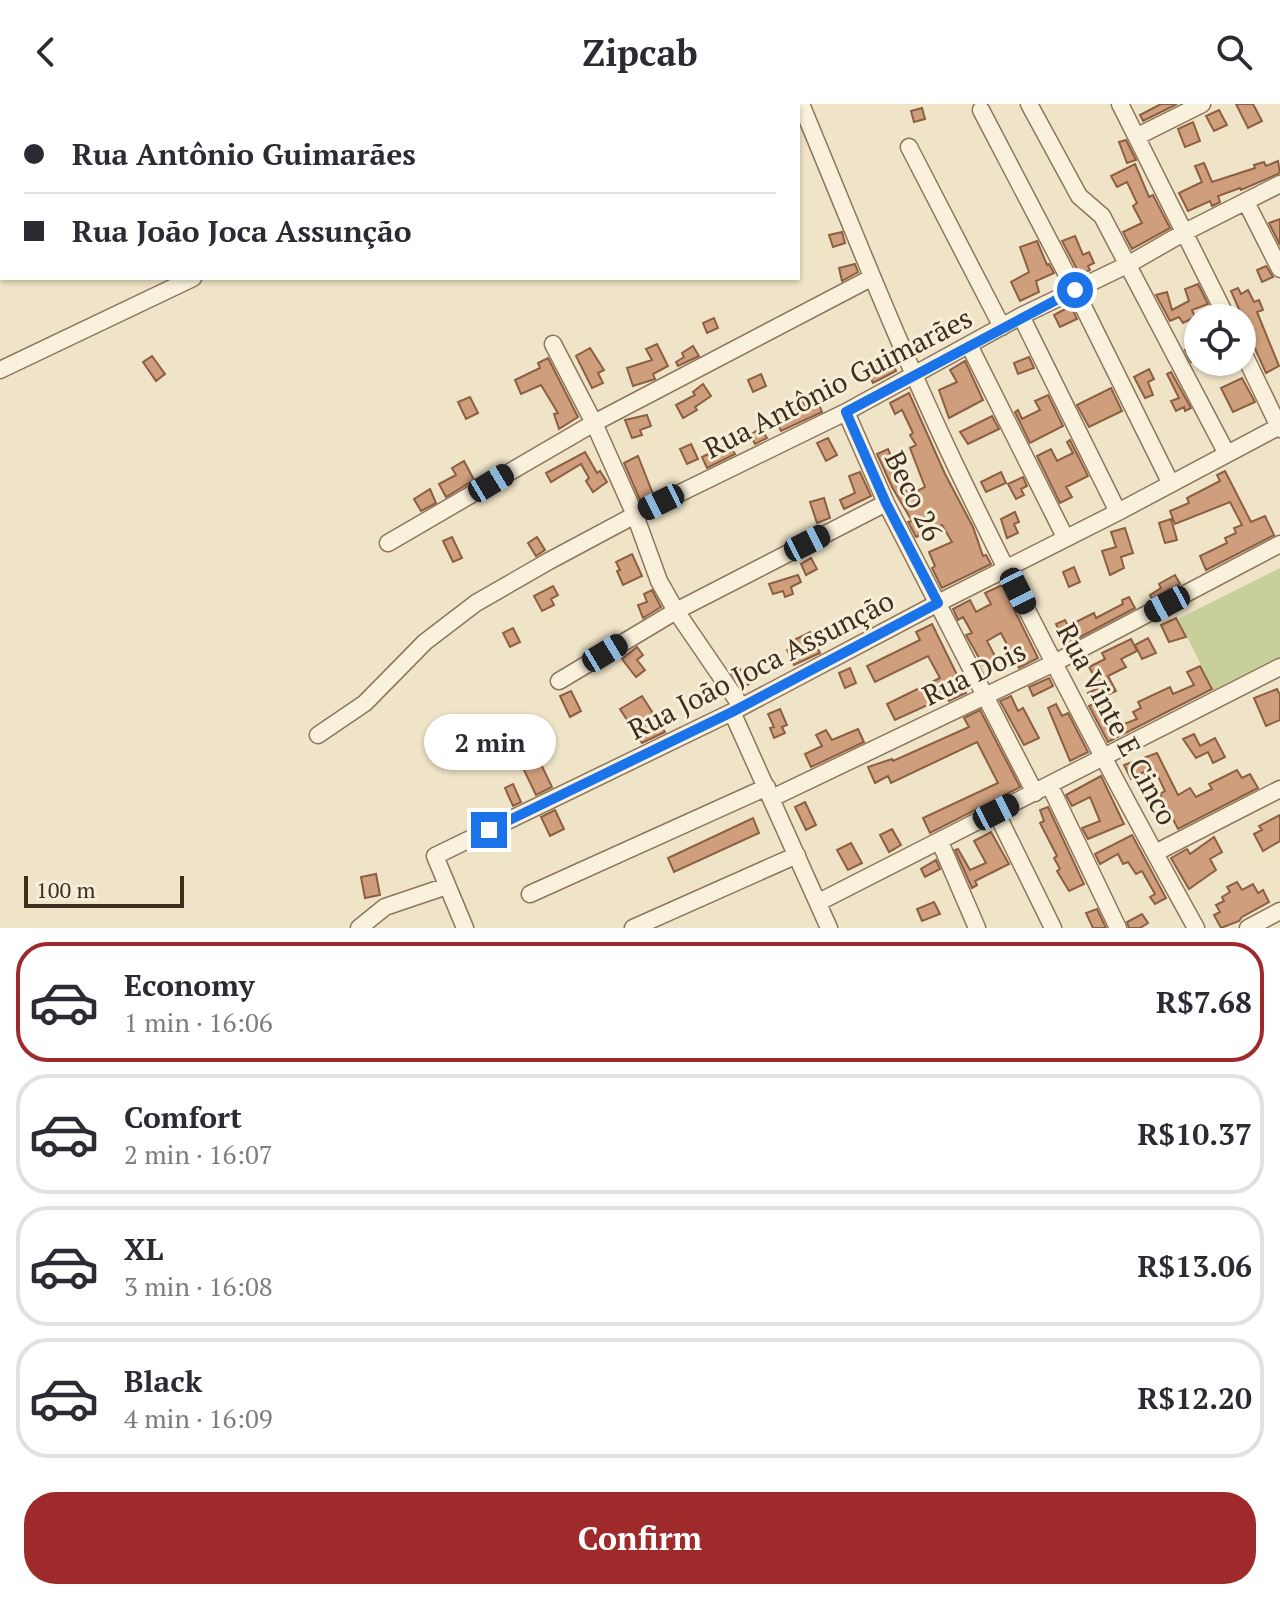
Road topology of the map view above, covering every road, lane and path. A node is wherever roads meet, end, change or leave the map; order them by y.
1 (801, 104) edge
2 (1029, 104) edge
3 (1120, 104) edge
4 (1202, 104) edge
5 (981, 110) dead end
6 (1138, 136) junction
7 (909, 147) dead end
8 (1280, 184) edge
9 (1246, 202) junction
10 (1185, 232) junction
11 (1129, 264) junction
12 (1280, 269) edge
13 (871, 278) junction
14 (188, 280) edge
15 (1075, 290) junction
16 (1220, 304) edge
17 (1021, 316) junction
18 (1002, 327) junction
19 (553, 344) dead end
20 (969, 345) junction
21 (0, 370) edge
22 (915, 374) junction
23 (1255, 376) edge
24 (846, 412) junction
25 (594, 423) junction
26 (1280, 427) edge
27 (1227, 454) junction
28 (1171, 484) junction
29 (886, 503) junction
30 (1118, 512) junction
31 (635, 515) junction
32 (1065, 537) junction
33 (388, 543) dead end
34 (1280, 544) edge
35 (1007, 567) junction
36 (938, 603) junction
37 (676, 611) junction
38 (1054, 663) junction
39 (1280, 667) edge
40 (559, 681) dead end
41 (987, 696) junction
42 (736, 709) junction
43 (318, 735) dead end
44 (1103, 759) junction
45 (1042, 789) junction
46 (1280, 789) edge
47 (769, 792) junction
48 (996, 812) junction
49 (940, 842) junction
50 (1155, 853) junction
51 (797, 855) junction
52 (447, 886) junction
53 (530, 894) dead end
54 (1280, 911) edge
55 (821, 918) edge
56 (359, 928) edge
57 (465, 928) edge
58 (633, 928) edge
59 (977, 928) edge
60 (1053, 928) edge
61 (1118, 928) edge
62 (1196, 928) edge
63 (1248, 928) edge

1 - 13 street, Rua Vinte E Cinco
2 - 11 street
3 - 6 street
4 - 6 street
5 - 15 street
6 - 10 street
7 - 18 street
8 - 9 street, Rua Antônio Guimarães
9 - 10 street, Rua Antônio Guimarães
9 - 12 street
10 - 11 street, Rua Antônio Guimarães
10 - 16 street
11 - 15 street, Rua Antônio Guimarães
11 - 27 street
13 - 22 street, Rua Vinte E Cinco
13 - 25 street
14 - 21 street
15 - 17 street, Rua Antônio Guimarães
15 - 28 street
17 - 18 street, Rua Antônio Guimarães
17 - 30 street
18 - 20 street, Rua Antônio Guimarães
19 - 25 street
20 - 22 street, Rua Antônio Guimarães
20 - 32 street
22 - 24 street, Rua Antônio Guimarães
22 - 35 street, Rua Vinte E Cinco
23 - 26 street
24 - 29 street, Beco 26
24 - 31 street, Rua Antônio Guimarães
25 - 31 street
25 - 33 street
26 - 27 street, Rua João Joca Assunção
27 - 28 street, Rua João Joca Assunção
28 - 30 street, Rua João Joca Assunção
29 - 36 street, Beco 26
29 - 37 street
30 - 32 street, Rua João Joca Assunção
31 - 37 street
31 - 43 street, Rua Antônio Guimarães
32 - 35 street, Rua João Joca Assunção
34 - 38 street, Rua Dois
35 - 36 street, Rua João Joca Assunção
35 - 38 street, Rua Vinte E Cinco
36 - 41 street, Beco 26
36 - 42 street, Rua João Joca Assunção
37 - 40 street
37 - 42 street
38 - 41 street, Rua Dois
38 - 44 street, Rua Vinte E Cinco
39 - 44 street
41 - 45 street, Beco 26
41 - 47 street, Rua Dois
42 - 47 street
42 - 52 street, Rua João Joca Assunção
44 - 45 street
44 - 50 street, Rua Vinte E Cinco
45 - 48 street
45 - 61 street, Beco 26
46 - 50 street
47 - 51 street
47 - 53 street, Rua Dois
48 - 49 street
48 - 60 street
49 - 55 street
49 - 59 street
50 - 62 street, Rua Vinte E Cinco
51 - 55 street
51 - 58 street
52 - 56 street
52 - 57 street
54 - 63 street

